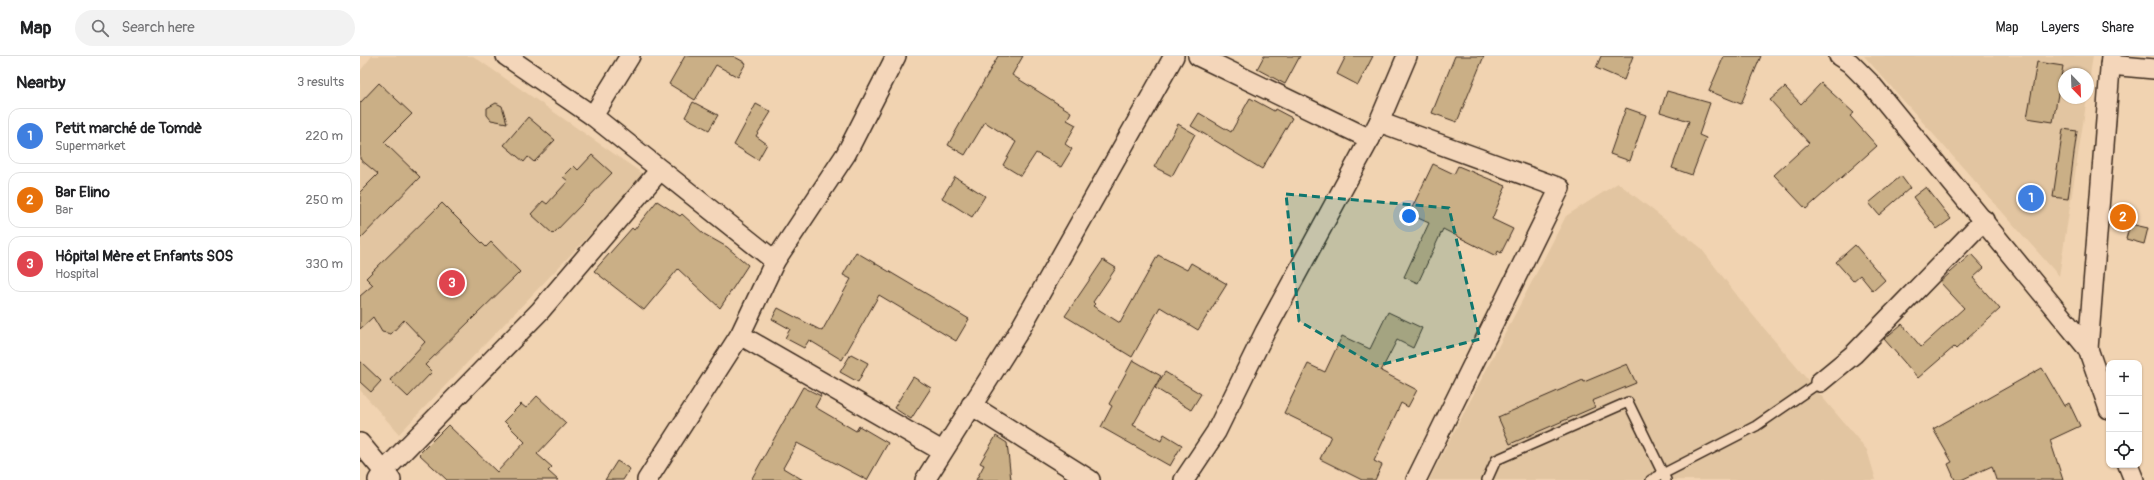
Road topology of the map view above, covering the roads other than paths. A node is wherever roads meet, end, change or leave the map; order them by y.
1 (506, 56) edge
2 (630, 56) edge
3 (896, 56) edge
4 (1174, 56) edge
5 (1198, 56) edge
6 (1408, 56) edge
7 (1845, 58) edge
8 (2110, 61) edge
9 (2154, 69) edge
10 (593, 116) junction
11 (1379, 122) junction
12 (1370, 139) junction
13 (660, 170) junction
14 (1984, 220) junction
15 (775, 261) junction
16 (740, 335) junction
17 (2088, 349) junction
18 (1820, 382) joint
19 (2106, 400) edge
20 (971, 405) junction
21 (360, 443) edge
22 (942, 451) junction
23 (2129, 468) edge
24 (384, 477) edge
25 (1664, 478) edge
26 (647, 480) edge
27 (925, 480) edge
28 (1090, 480) edge
29 (1184, 480) edge
30 (1416, 480) edge
31 (1487, 480) edge
32 (1651, 480) edge
33 (2134, 480) edge

1 - 10 street
2 - 10 street
3 - 15 street
4 - 20 street
5 - 12 street
6 - 11 street
7 - 14 street
8 - 9 street
8 - 17 street
10 - 13 street
11 - 12 street
11 - 30 street
12 - 29 street
13 - 15 street
13 - 24 street
14 - 17 street
14 - 18 street
15 - 16 street
16 - 22 street
16 - 26 street
17 - 19 street
18 - 25 lane
20 - 22 street
20 - 28 street
21 - 24 street
22 - 27 street
23 - 33 street
25 - 31 lane
25 - 32 lane

